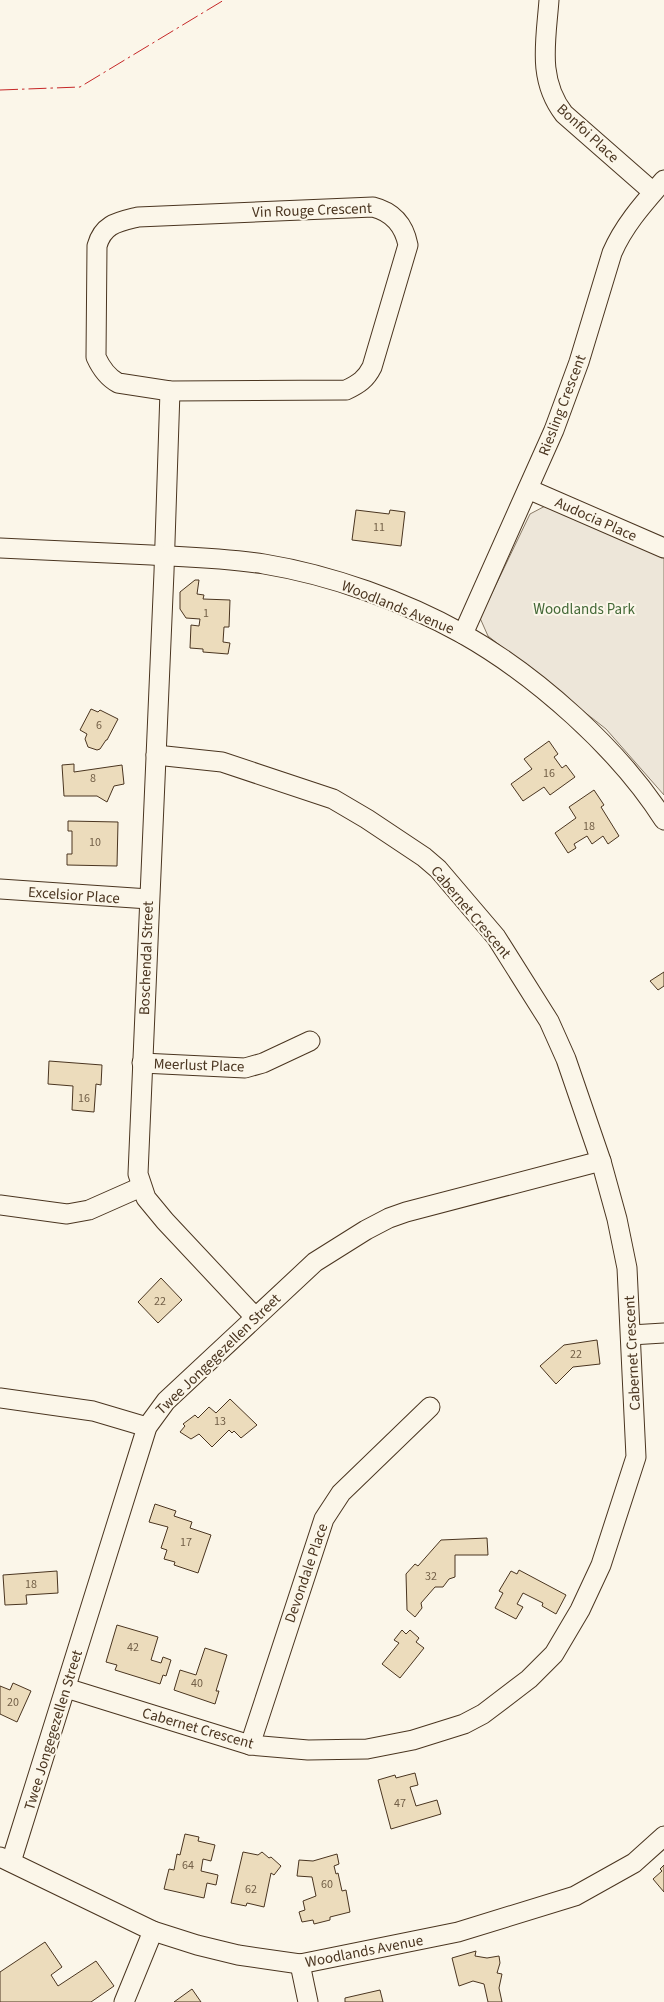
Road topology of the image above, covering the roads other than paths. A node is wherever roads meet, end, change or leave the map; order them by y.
1 (549, 0) edge
2 (659, 186) edge
3 (170, 391) junction
4 (528, 489) junction
5 (0, 548) edge
6 (664, 548) edge
7 (164, 556) junction
8 (463, 634) junction
9 (156, 755) junction
10 (664, 820) edge
11 (0, 889) edge
12 (149, 899) junction
13 (310, 1040) dead end
14 (142, 1062) junction
15 (601, 1161) junction
16 (141, 1187) junction
17 (0, 1205) edge
18 (255, 1317) junction
19 (664, 1333) edge
20 (631, 1335) junction
21 (0, 1398) edge
22 (430, 1407) dead end
23 (146, 1427) junction
24 (66, 1688) junction
25 (250, 1745) junction
26 (664, 1836) edge
27 (5, 1860) edge
28 (154, 1932) junction
29 (300, 1964) junction
30 (124, 2002) edge
31 (308, 2002) edge

1 - 2 street, Bonfoi Place
2 - 4 street, Riesling Crescent
3 - 3 street, Vin Rouge Crescent
3 - 7 street
4 - 6 street, Audocia Place
4 - 8 street, Riesling Crescent
5 - 7 street, Woodlands Avenue
7 - 8 street, Woodlands Avenue
7 - 9 street, Boschendal Street
8 - 10 street, Woodlands Avenue
9 - 12 street, Boschendal Street
9 - 15 street, Cabernet Crescent
11 - 12 street, Excelsior Place
12 - 14 street, Boschendal Street
13 - 14 street, Meerlust Place
14 - 16 street, Boschendal Street
15 - 18 street, Twee Jongegezellen Street
15 - 20 street, Cabernet Crescent
16 - 17 street
16 - 18 street, Boschendal Street
18 - 23 street, Twee Jongegezellen Street
19 - 20 street
20 - 25 street, Cabernet Crescent
21 - 23 street
22 - 25 street, Devondale Place
23 - 24 street, Twee Jongegezellen Street
24 - 25 street, Cabernet Crescent
24 - 27 street, Twee Jongegezellen Street
26 - 29 street, Woodlands Avenue
27 - 28 street, Woodlands Avenue
28 - 29 street, Woodlands Avenue
28 - 30 street
29 - 31 street

